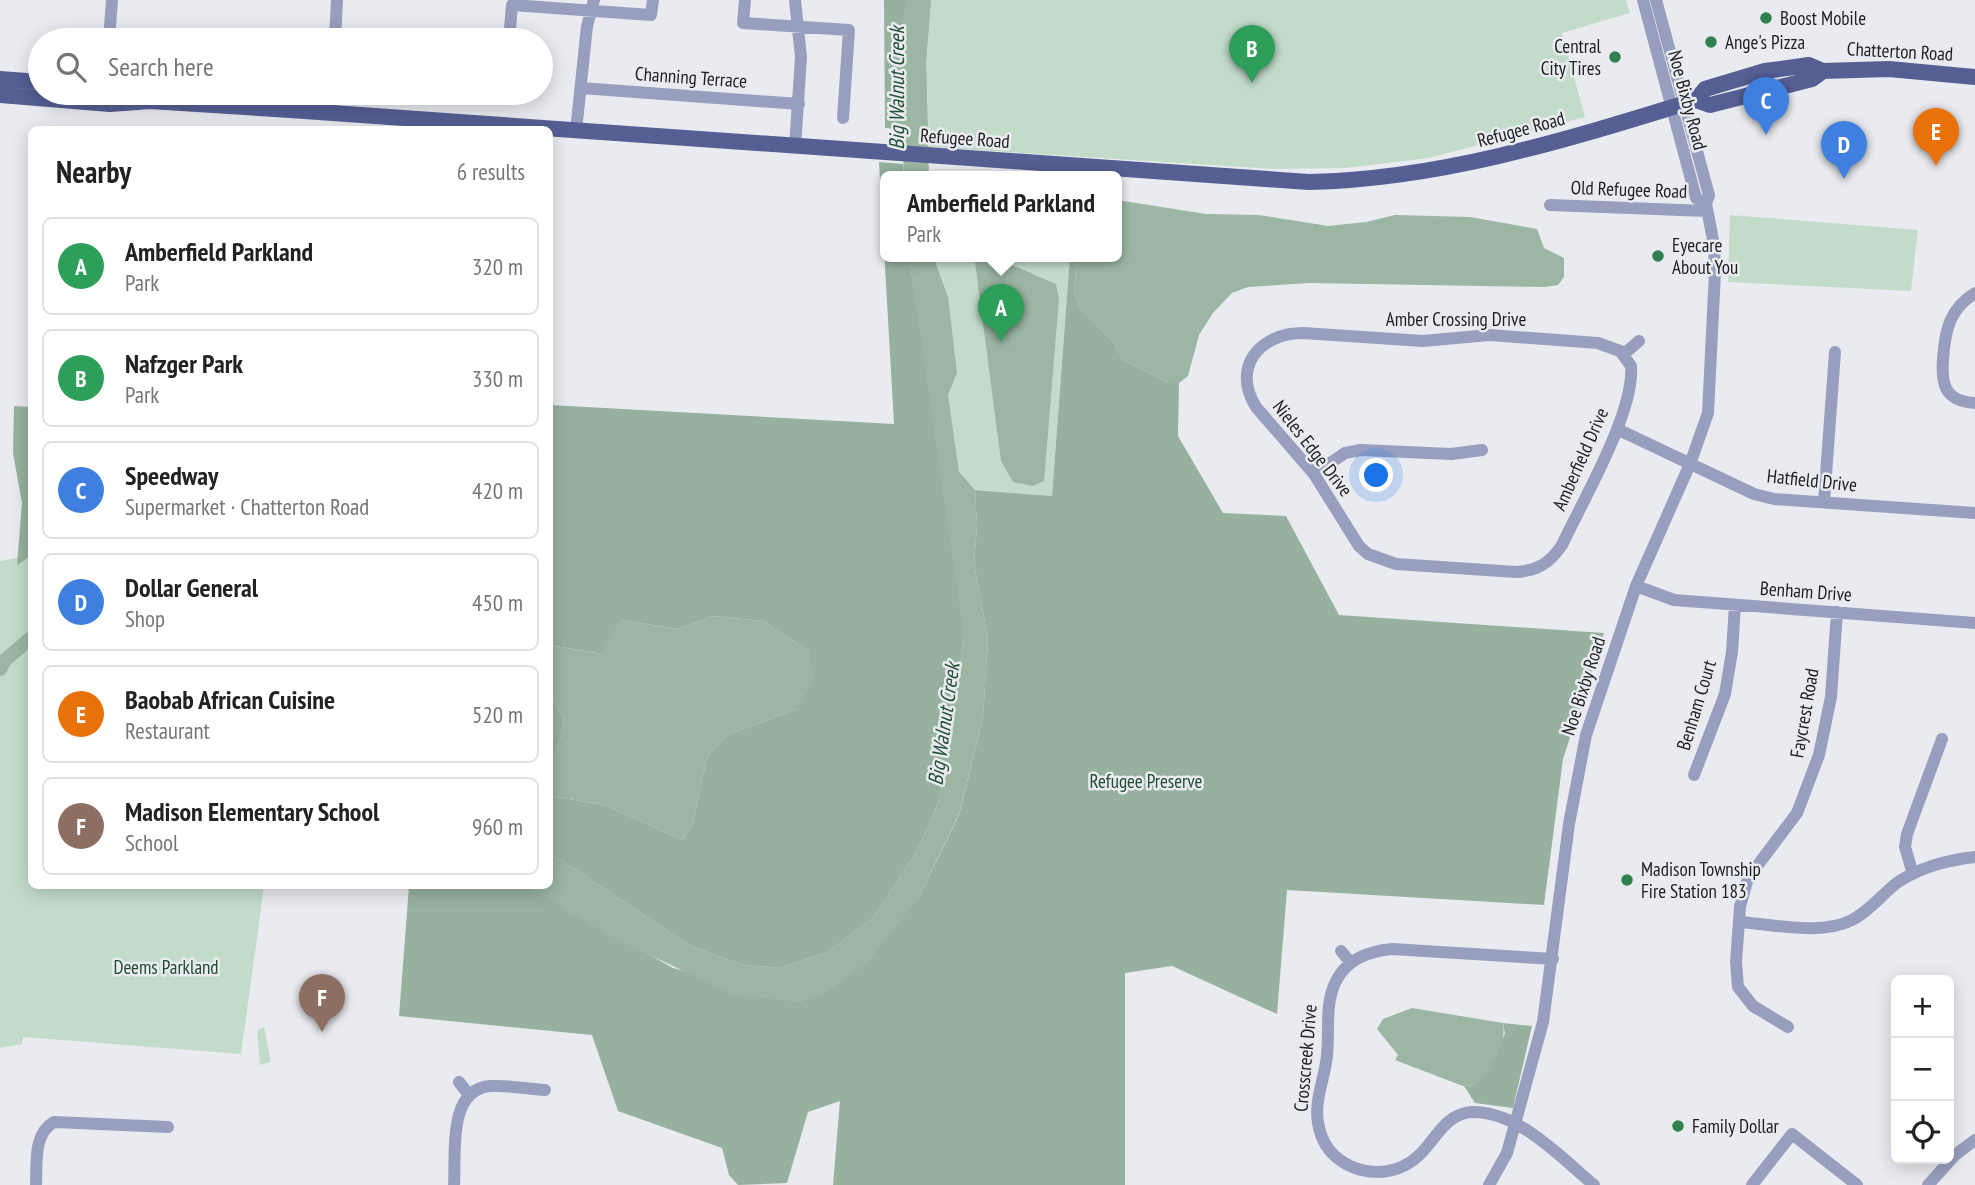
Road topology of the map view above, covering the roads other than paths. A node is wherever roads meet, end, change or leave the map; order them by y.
1 (112, 0) edge
2 (337, 0) edge
3 (653, 0) edge
4 (745, 0) edge
5 (795, 0) edge
6 (1643, 0) edge
7 (1656, 0) edge
8 (592, 6) edge
9 (799, 27) junction
10 (110, 28) edge
11 (336, 28) edge
12 (510, 28) edge
13 (1975, 77) edge
14 (0, 79) edge
15 (28, 81) edge
16 (581, 88) junction
17 (0, 94) edge
18 (28, 95) edge
19 (799, 104) junction
20 (1683, 104) junction
21 (210, 105) edge
22 (330, 105) edge
23 (329, 113) junction
24 (843, 118) dead end
25 (507, 126) edge
26 (553, 129) edge
27 (576, 131) junction
28 (795, 147) junction
29 (1550, 205) dead end
30 (1706, 208) junction
31 (1975, 293) edge
32 (1639, 341) dead end
33 (1835, 352) dead end
34 (1624, 354) junction
35 (1253, 357) joint
36 (1975, 403) edge
37 (1616, 429) junction
38 (1482, 450) dead end
39 (1690, 464) junction
40 (1314, 474) junction
41 (1824, 502) junction
42 (1975, 513) edge
43 (1535, 569) joint
44 (1636, 586) junction
45 (1735, 605) junction
46 (1836, 612) junction
47 (1975, 623) edge
48 (1942, 739) dead end
49 (1694, 775) dead end
50 (1975, 857) edge
51 (1913, 874) junction
52 (1739, 922) junction
53 (1341, 951) dead end
54 (1553, 959) junction
55 (1351, 963) junction
56 (1788, 1027) dead end
57 (459, 1082) dead end
58 (545, 1090) dead end
59 (469, 1095) junction
60 (1515, 1124) junction
61 (168, 1127) dead end
62 (1975, 1140) edge
63 (1954, 1151) edge
64 (1943, 1164) edge
65 (1849, 1182) edge
66 (36, 1185) edge
67 (454, 1185) edge
68 (1489, 1185) edge
69 (1594, 1185) edge
70 (1752, 1185) edge
71 (1928, 1185) edge

1 - 10 street
2 - 11 street
3 - 8 street
4 - 9 street
5 - 9 street
6 - 20 street, Noe Bixby Road
7 - 20 street, Noe Bixby Road
8 - 12 street
8 - 16 street
9 - 19 street
9 - 24 street
13 - 20 main road, Chatterton Road
14 - 15 main road
16 - 19 street, Channing Terrace
16 - 27 street
17 - 18 main road, Refugee Road
19 - 28 street
20 - 28 main road, Refugee Road
20 - 30 street, Noe Bixby Road
21 - 23 main road, Refugee Road
22 - 23 street
23 - 25 main road, Refugee Road
26 - 27 main road, Refugee Road
27 - 28 main road, Refugee Road
29 - 30 street, Old Refugee Road
30 - 39 street, Noe Bixby Road
31 - 36 street
32 - 34 street
33 - 41 street
34 - 35 street, Amber Crossing Drive
34 - 37 street, Amberfield Drive
35 - 40 street, Nieles Edge Drive
37 - 39 street, Hatfield Drive
37 - 43 street, Amberfield Drive
38 - 40 street
39 - 41 street, Hatfield Drive
39 - 44 street, Noe Bixby Road
40 - 43 street, Nieles Edge Drive
41 - 42 street, Hatfield Drive
44 - 45 street, Benham Drive
44 - 54 street, Noe Bixby Road
45 - 46 street, Benham Drive
45 - 49 street, Benham Court
46 - 47 street, Benham Drive
46 - 52 street, Faycrest Road
48 - 51 street
50 - 51 street
51 - 52 street
52 - 56 street, Faycrest Road
53 - 55 street
54 - 55 street
54 - 60 street, Noe Bixby Road
55 - 60 street, Crosscreek Drive
57 - 59 street
58 - 59 street
59 - 67 street
60 - 68 street, Noe Bixby Road
60 - 69 street
61 - 66 street
62 - 63 street
64 - 71 street
65 - 70 street

